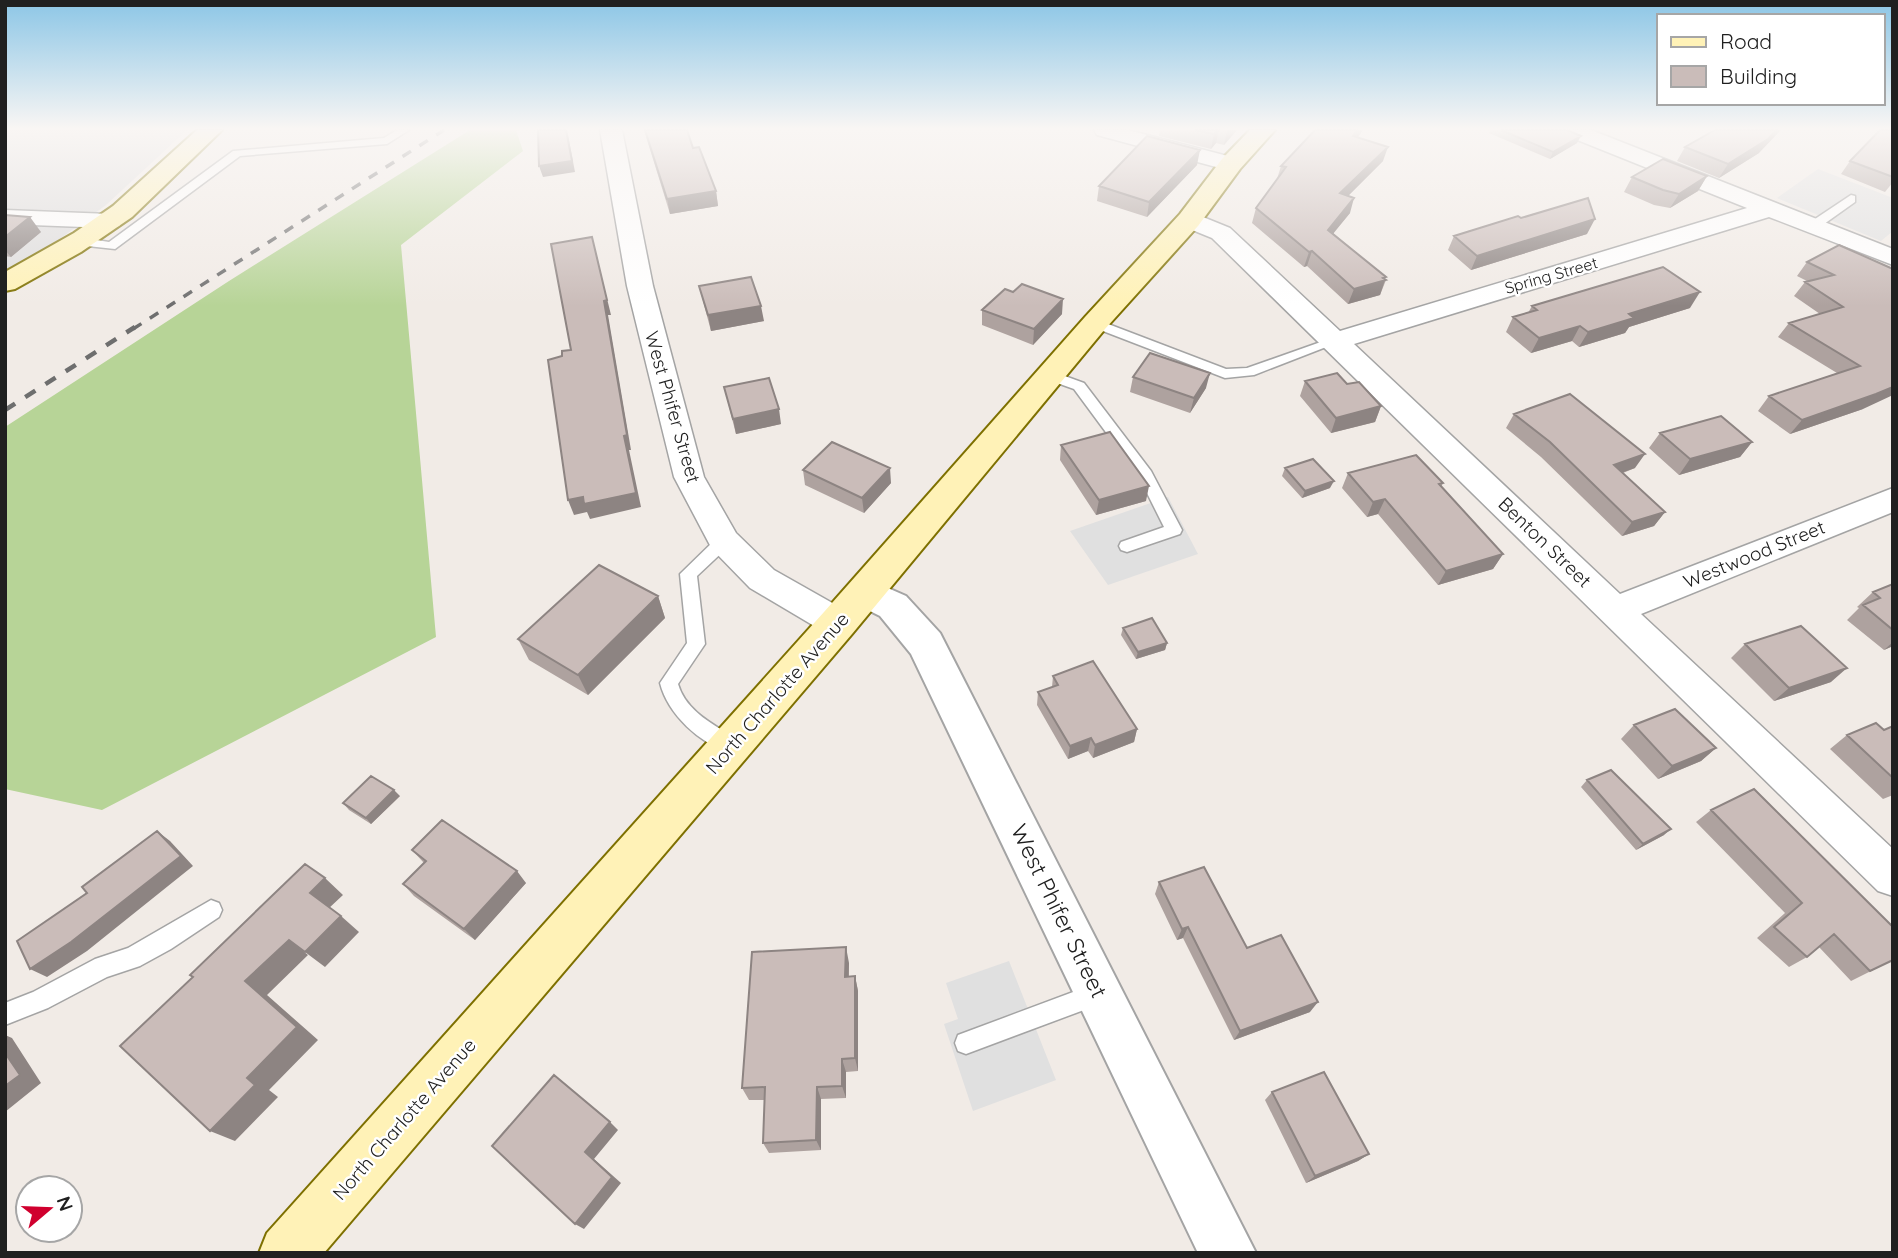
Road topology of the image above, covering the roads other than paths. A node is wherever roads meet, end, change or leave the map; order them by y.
1 (150, 189) edge
2 (188, 189) edge
3 (622, 189) edge
4 (1212, 189) edge
5 (1727, 189) edge
6 (1851, 199) dead end
7 (1769, 209) junction
8 (5, 217) edge
9 (1189, 220) junction
10 (110, 221) junction
11 (1813, 226) junction
12 (78, 241) junction
13 (1893, 258) edge
14 (5, 283) edge
15 (1095, 323) junction
16 (1332, 342) junction
17 (1051, 376) junction
18 (1893, 499) edge
19 (724, 541) junction
20 (1127, 546) dead end
21 (851, 608) junction
22 (1615, 610) junction
23 (731, 746) junction
24 (1893, 877) edge
25 (211, 910) dead end
26 (1100, 993) junction
27 (5, 1014) edge
28 (966, 1042) dead end
29 (287, 1253) edge
30 (1228, 1253) edge

1 - 10 main road
2 - 12 lane
3 - 19 street, West Phifer Street
4 - 9 main road, North Charlotte Avenue
5 - 7 street
6 - 11 lane
7 - 11 street
7 - 16 street, Spring Street
8 - 10 street
9 - 15 main road, North Charlotte Avenue
9 - 16 street, Benton Street
10 - 12 main road
11 - 13 street
12 - 14 main road
15 - 16 lane
15 - 17 main road, North Charlotte Avenue
16 - 22 street, Benton Street
17 - 20 lane
17 - 21 main road, North Charlotte Avenue
18 - 22 street, Westwood Street
19 - 21 street, West Phifer Street
19 - 23 lane
21 - 23 main road, North Charlotte Avenue
21 - 26 street, West Phifer Street
22 - 24 street, Benton Street
23 - 29 main road, North Charlotte Avenue
25 - 27 lane
26 - 28 lane
26 - 30 street, West Phifer Street

